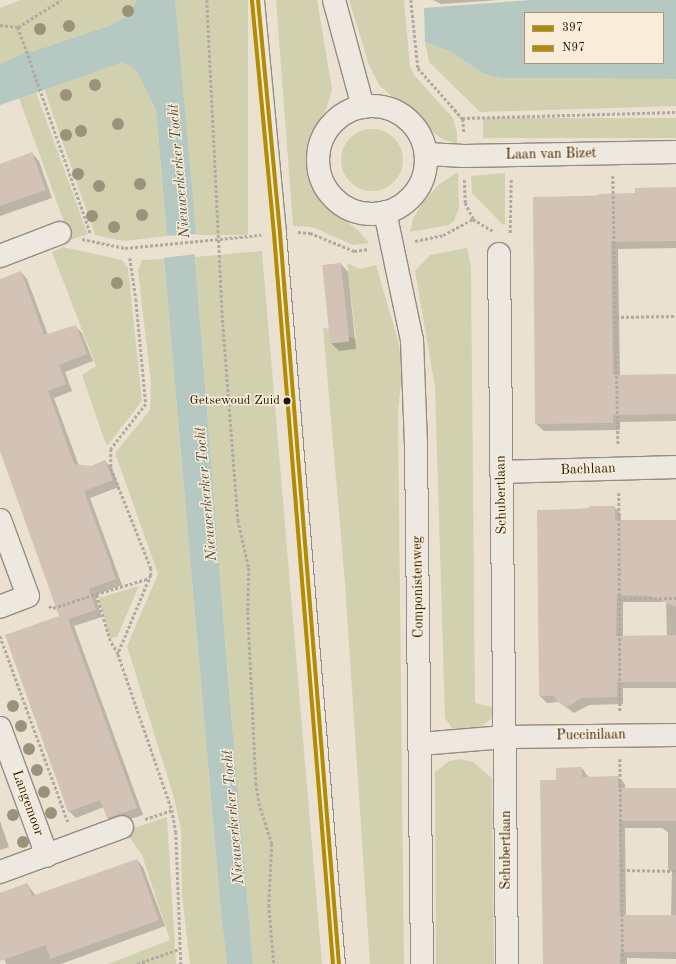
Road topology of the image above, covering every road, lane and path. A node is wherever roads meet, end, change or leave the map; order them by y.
1 (61, 0) edge
2 (207, 0) edge
3 (258, 0) edge
4 (334, 0) edge
5 (411, 0) edge
6 (0, 25) edge
7 (18, 27) junction
8 (362, 107) junction
9 (676, 112) edge
10 (461, 118) junction
11 (676, 152) edge
12 (612, 153) junction
13 (426, 154) junction
14 (511, 155) junction
15 (464, 156) junction
16 (386, 212) junction
17 (60, 233) joint
18 (280, 233) junction
19 (91, 234) dead end
20 (510, 235) dead end
21 (220, 238) junction
22 (392, 246) junction
23 (499, 254) dead end
24 (0, 256) edge
25 (130, 258) dead end
26 (676, 316) edge
27 (616, 317) junction
28 (618, 449) dead end
29 (676, 467) edge
30 (501, 472) junction
31 (619, 486) dead end
32 (0, 520) edge
33 (150, 578) junction
34 (96, 594) junction
35 (28, 596) junction
36 (676, 598) edge
37 (619, 599) junction
38 (0, 607) edge
39 (0, 636) edge
40 (118, 654) junction
41 (620, 716) dead end
42 (0, 728) edge
43 (676, 735) edge
44 (506, 737) junction
45 (420, 744) junction
46 (620, 755) dead end
47 (172, 810) junction
48 (122, 828) joint
49 (76, 845) junction
50 (47, 856) junction
51 (622, 870) junction
52 (676, 871) edge
53 (0, 872) edge
54 (179, 950) junction
55 (137, 964) edge
56 (181, 964) edge
57 (274, 964) edge
58 (339, 964) edge
59 (422, 964) edge
60 (507, 964) edge
61 (623, 964) edge

1 - 7 path
2 - 21 path
3 - 18 lane
4 - 8 street
5 - 10 path
6 - 7 path
7 - 19 path
8 - 13 street
8 - 16 street
9 - 10 path
10 - 15 path
11 - 12 street, Laan van Bizet
12 - 14 street, Laan van Bizet
12 - 27 path
13 - 15 street, Laan van Bizet
13 - 16 street
14 - 15 street, Laan van Bizet
14 - 20 path
15 - 22 path
16 - 22 street, Componistenweg
17 - 21 path
17 - 24 street
18 - 21 path
18 - 22 path
18 - 58 lane
21 - 57 path
22 - 45 street, Componistenweg
23 - 30 street, Schubertlaan
25 - 33 path
26 - 27 path
27 - 28 path
29 - 30 street, Bachlaan
30 - 44 street, Schubertlaan
31 - 37 path
32 - 35 street
33 - 34 path
33 - 40 path
34 - 35 path
34 - 40 path
35 - 38 street
36 - 37 path
37 - 41 path
39 - 49 path
40 - 47 path
42 - 50 street, Langemoor
43 - 44 street, Puccinilaan
44 - 45 street
44 - 60 street, Schubertlaan
45 - 59 street, Componistenweg
46 - 51 path
47 - 48 path
47 - 54 path
48 - 49 street
49 - 50 street
50 - 53 street
51 - 52 path
51 - 61 path
54 - 55 path
54 - 56 path

